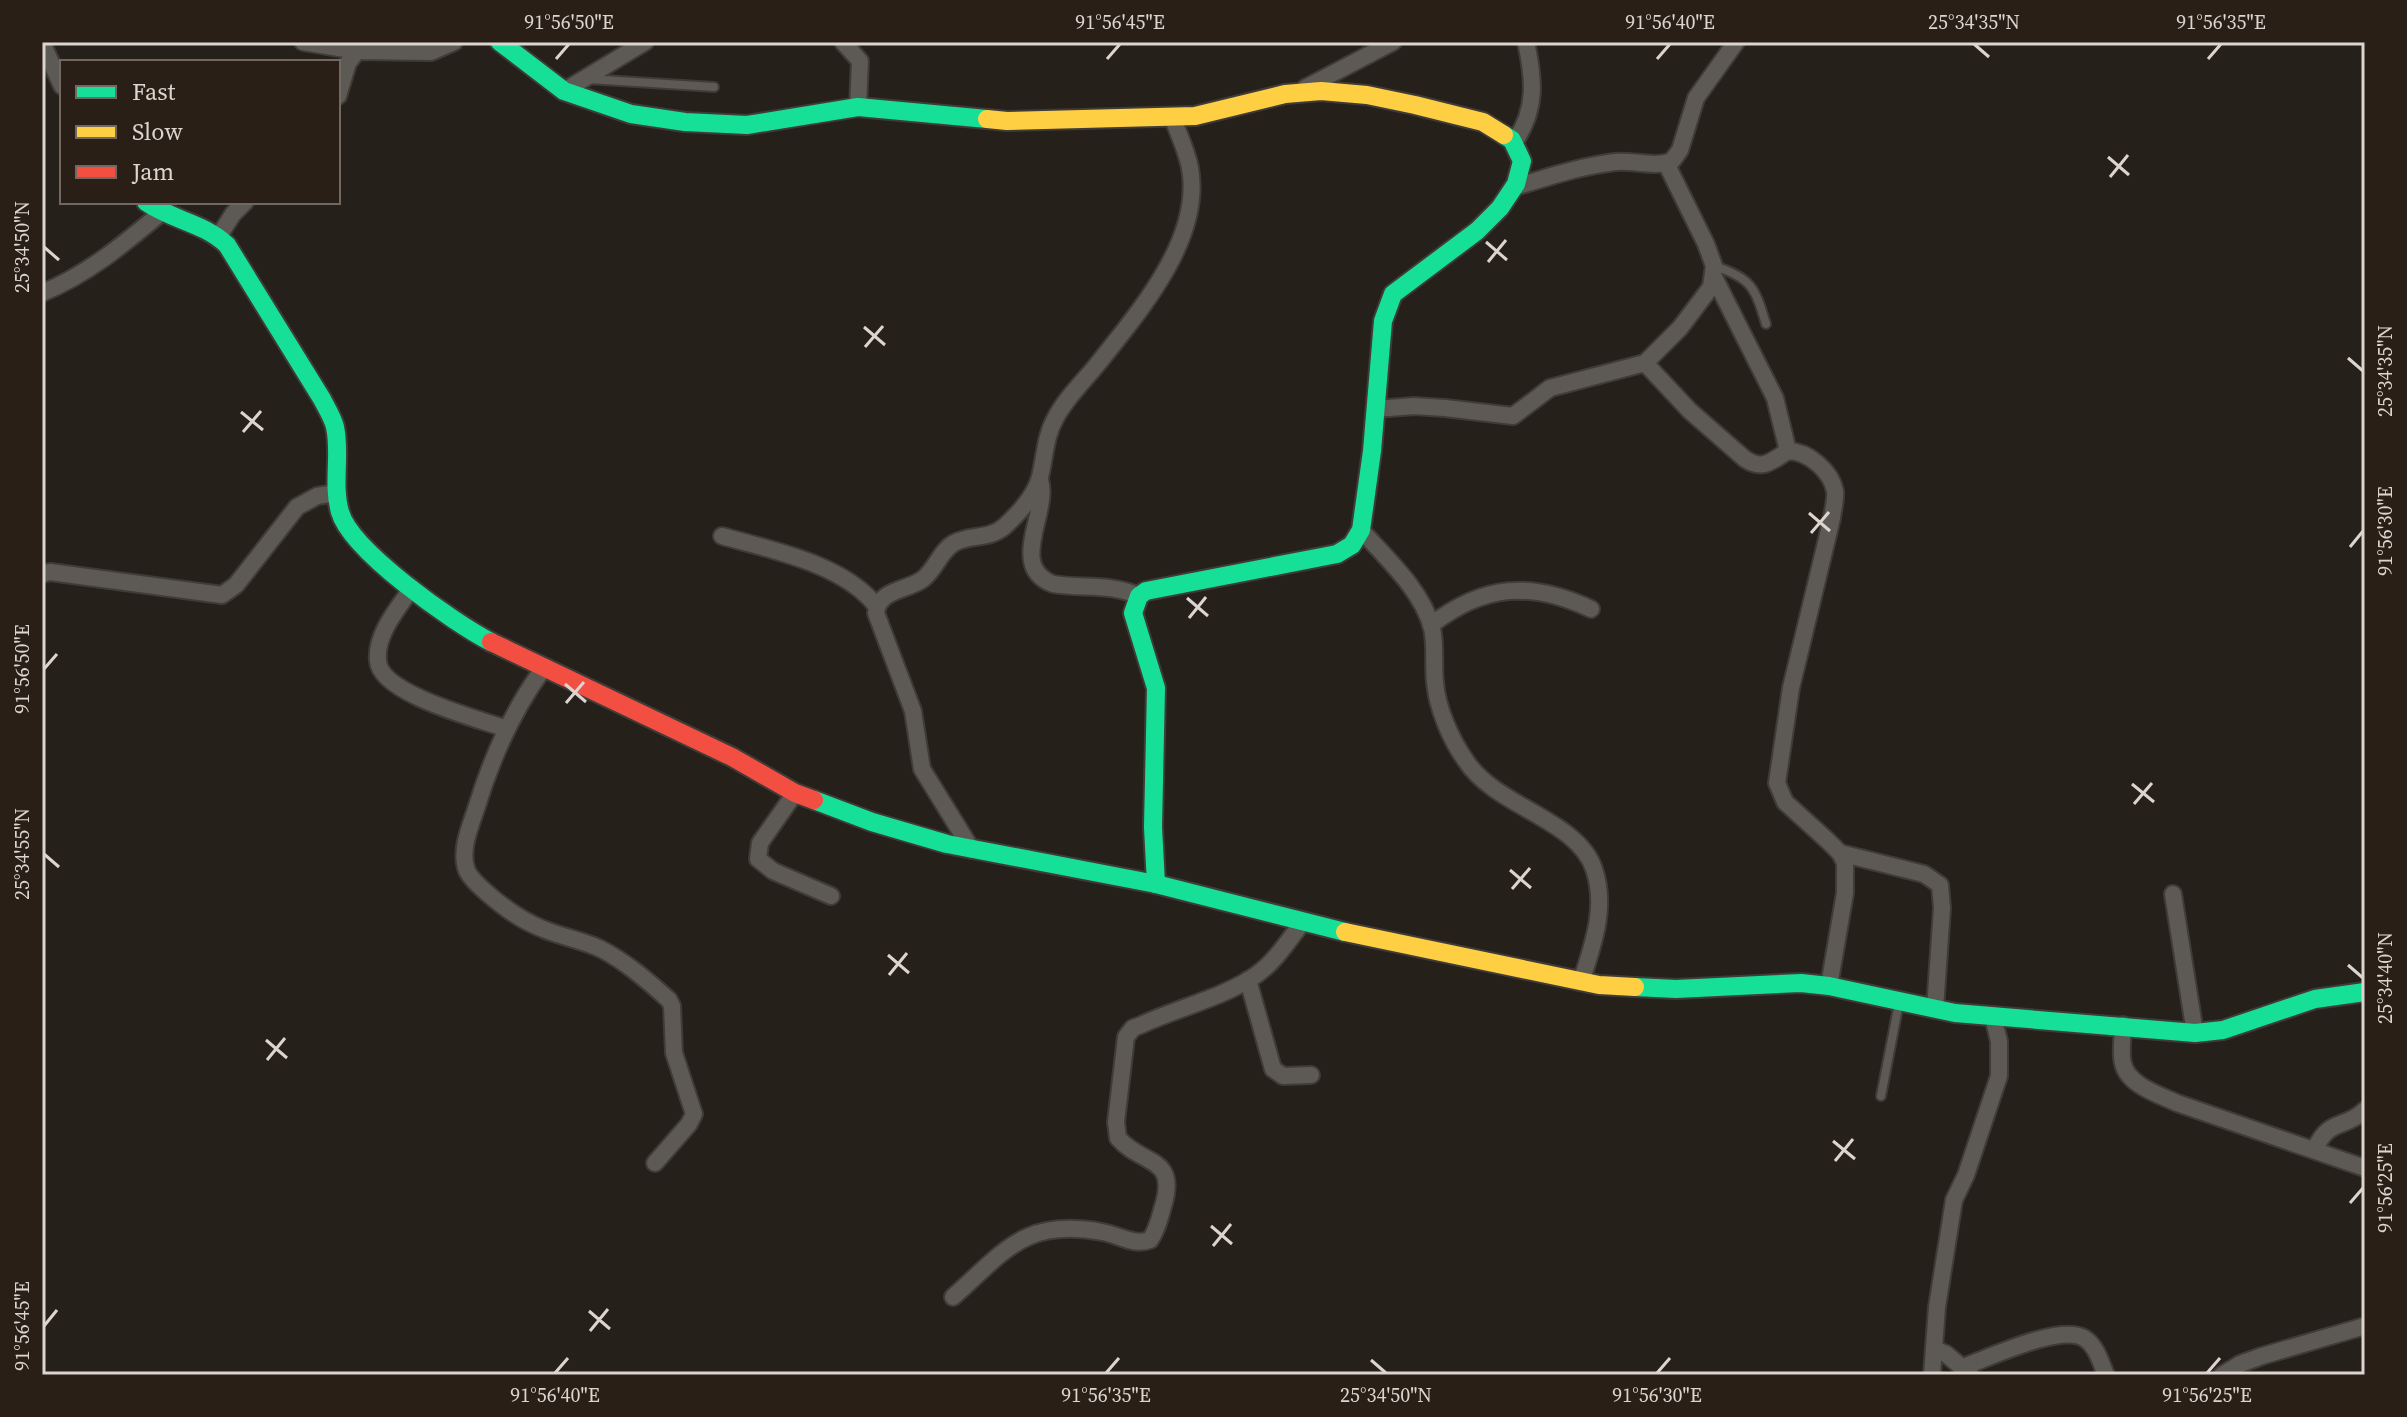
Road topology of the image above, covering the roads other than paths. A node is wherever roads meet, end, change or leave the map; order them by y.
1 (303, 42) edge
2 (454, 42) edge
3 (500, 42) edge
4 (645, 42) edge
5 (843, 42) edge
6 (1393, 42) edge
7 (1526, 42) edge
8 (1736, 42) edge
9 (42, 43) edge
10 (362, 47) edge
11 (583, 79) junction
12 (60, 82) edge
13 (714, 87) dead end
14 (340, 89) edge
15 (564, 91) junction
16 (1297, 92) junction
17 (858, 107) junction
18 (1172, 116) junction
19 (1515, 141) junction
20 (1666, 163) junction
21 (1515, 187) junction
22 (243, 204) edge
23 (154, 207) edge
24 (219, 236) junction
25 (1714, 272) junction
26 (42, 293) edge
27 (1766, 324) dead end
28 (1645, 363) junction
29 (1376, 409) junction
30 (1788, 451) junction
31 (1040, 478) junction
32 (336, 493) junction
33 (1361, 530) junction
34 (722, 536) dead end
35 (42, 574) edge
36 (412, 588) junction
37 (1139, 596) junction
38 (877, 607) junction
39 (1591, 609) dead end
40 (1431, 625) junction
41 (543, 669) junction
42 (507, 729) junction
43 (795, 793) junction
44 (972, 850) junction
45 (1840, 853) junction
46 (1156, 884) junction
47 (2173, 894) dead end
48 (831, 896) dead end
49 (1302, 923) junction
50 (1248, 980) junction
51 (1581, 982) junction
52 (1829, 986) junction
53 (2365, 992) edge
54 (1899, 1002) junction
55 (1935, 1009) junction
56 (1993, 1017) junction
57 (2123, 1025) junction
58 (2195, 1033) junction
59 (1311, 1075) dead end
60 (1881, 1096) dead end
61 (2365, 1110) edge
62 (2315, 1149) junction
63 (655, 1163) dead end
64 (2365, 1168) edge
65 (953, 1297) dead end
66 (2365, 1326) edge
67 (1934, 1349) junction
68 (1967, 1371) edge
69 (1932, 1375) edge
70 (2106, 1375) edge
71 (2222, 1375) edge

1 - 10 street
2 - 10 street
3 - 15 street
4 - 11 street
5 - 17 street
6 - 16 street
7 - 19 street
8 - 20 street
9 - 12 street
10 - 14 street
11 - 13 lane
11 - 15 street
15 - 17 street
16 - 18 street
16 - 19 street
17 - 18 street
18 - 31 street
19 - 21 street
20 - 21 street
20 - 25 street
21 - 29 street
22 - 24 street
23 - 24 street
23 - 26 street
24 - 32 street
25 - 27 lane
25 - 28 street
25 - 30 street
28 - 29 street
28 - 30 street
29 - 33 street
30 - 45 street
31 - 37 street
31 - 38 street
32 - 35 street
32 - 36 street
33 - 37 street
33 - 40 street
34 - 38 street
36 - 41 street
36 - 42 street
37 - 46 street
38 - 44 street
39 - 40 street
40 - 51 street
41 - 42 street
41 - 43 street
42 - 63 street
43 - 44 street
43 - 48 street
44 - 46 street
45 - 52 street
45 - 55 street
46 - 49 street
47 - 58 street
49 - 50 street
49 - 51 street
50 - 59 street
50 - 65 street
51 - 52 street
52 - 54 street
53 - 58 street
54 - 55 street
54 - 60 lane
55 - 56 street
56 - 57 street
56 - 67 street
57 - 58 street
57 - 62 street
61 - 62 street
62 - 64 street
66 - 71 street
67 - 68 street
67 - 69 street
68 - 70 street

